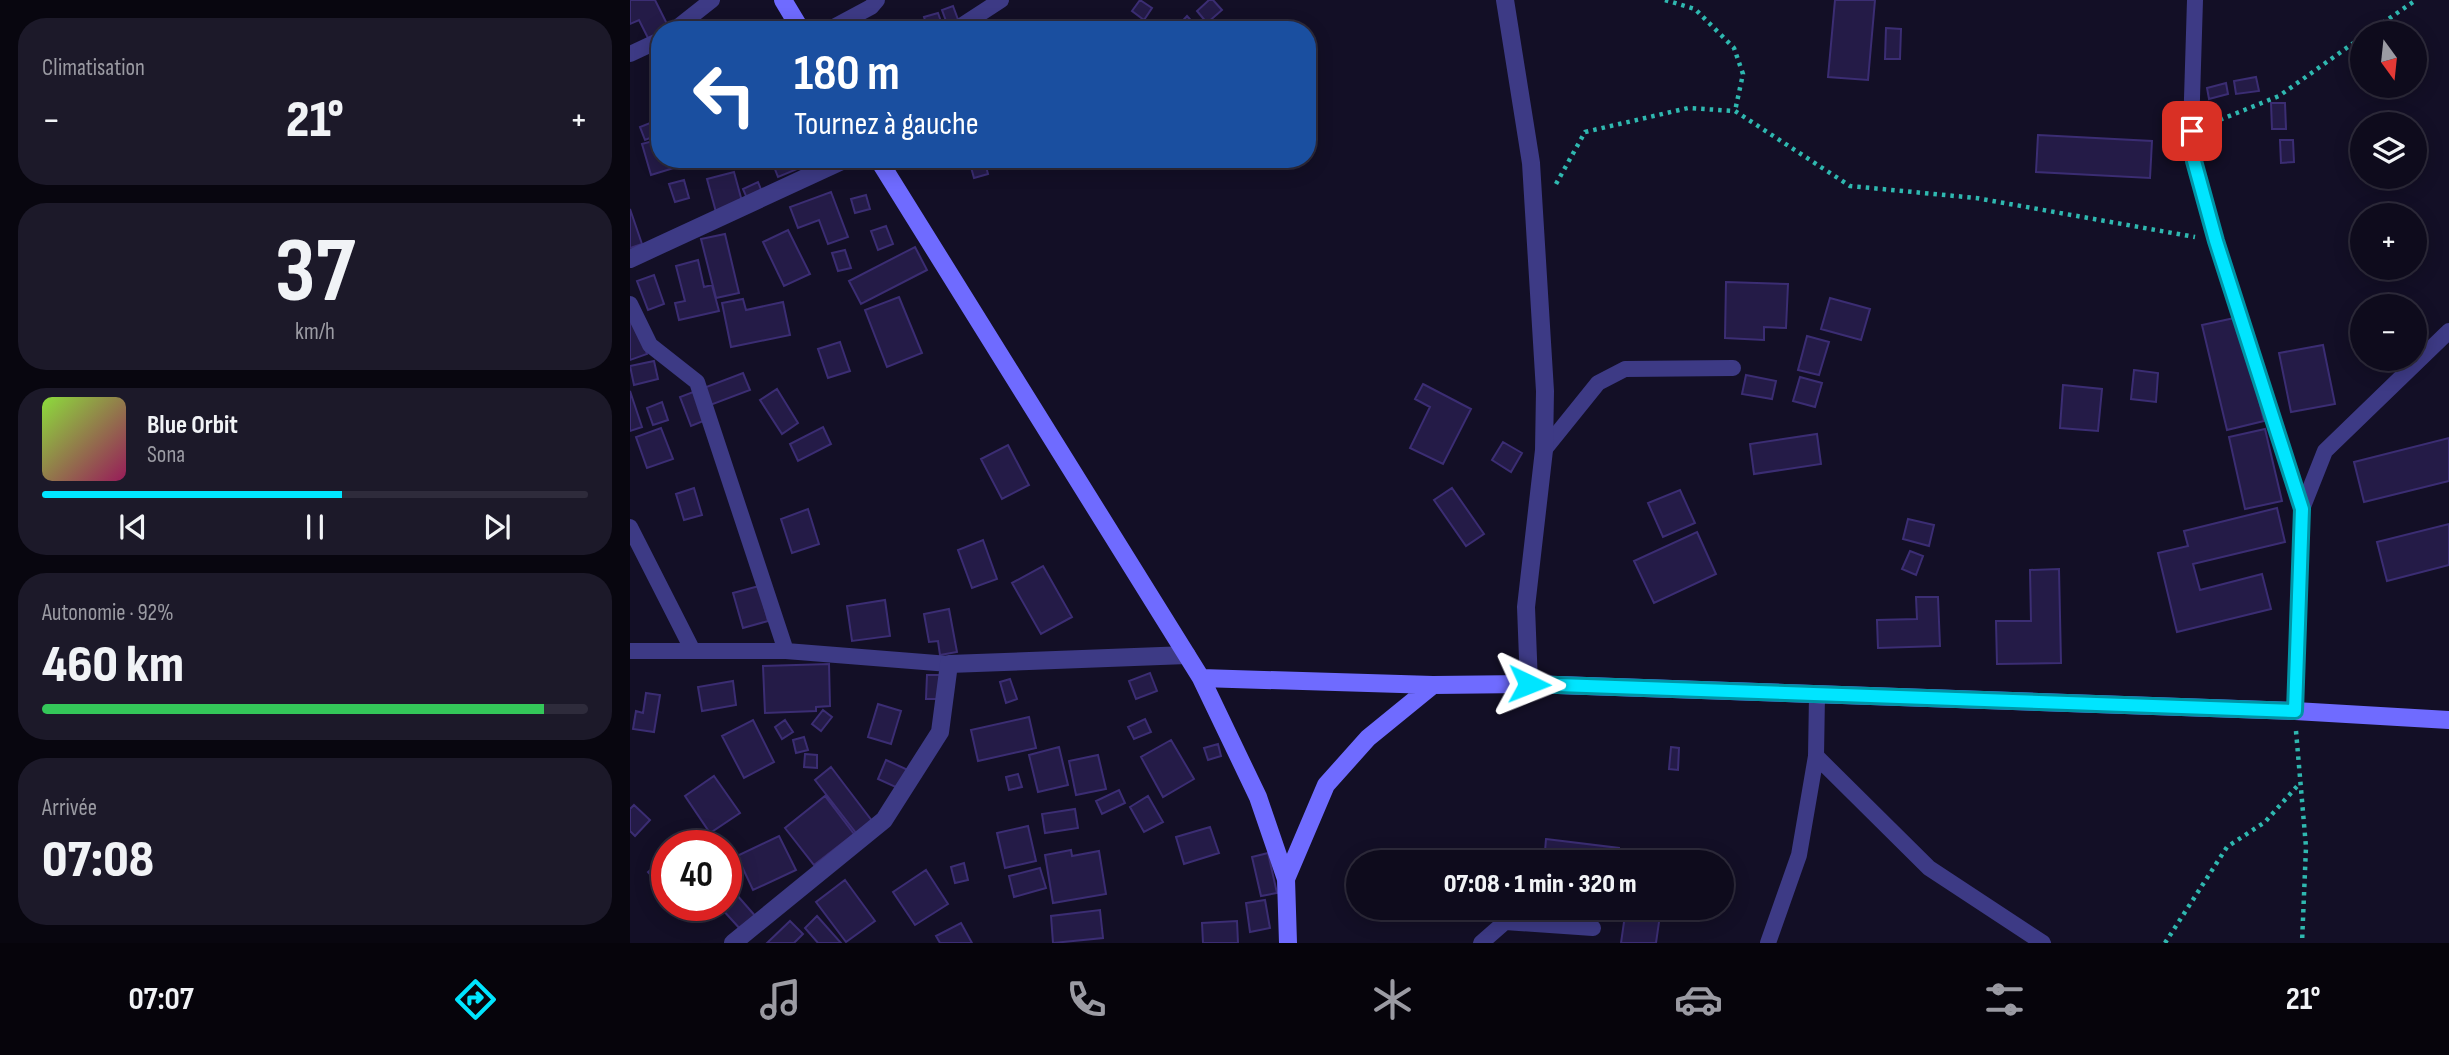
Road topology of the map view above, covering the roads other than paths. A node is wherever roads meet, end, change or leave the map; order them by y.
1 (712, 0) edge
2 (783, 0) edge
3 (877, 0) edge
4 (1001, 0) edge
5 (1505, 0) edge
6 (2195, 0) edge
7 (685, 21) edge
8 (796, 21) edge
9 (844, 21) edge
10 (969, 21) edge
11 (651, 44) edge
12 (630, 54) edge
13 (827, 168) edge
14 (884, 168) edge
15 (630, 259) edge
16 (630, 303) edge
17 (2449, 331) edge
18 (1733, 368) dead end
19 (1544, 450) junction
20 (2302, 509) junction
21 (630, 527) edge
22 (630, 651) edge
23 (693, 651) junction
24 (786, 651) junction
25 (1187, 655) junction
26 (949, 664) junction
27 (1201, 678) junction
28 (1529, 684) junction
29 (1433, 685) junction
30 (1817, 695) junction
31 (2295, 711) junction
32 (2449, 720) edge
33 (1816, 756) junction
34 (1286, 879) junction
35 (1593, 928) dead end
36 (733, 943) edge
37 (1288, 943) edge
38 (1481, 943) edge
39 (1768, 943) edge
40 (2043, 943) edge

1 - 7 lane
2 - 8 street
3 - 9 lane
4 - 10 lane
5 - 19 street
6 - 20 lane
11 - 12 lane
13 - 15 street
14 - 25 street
16 - 24 lane
17 - 20 lane
18 - 19 lane
19 - 28 street
20 - 31 lane
21 - 23 lane
22 - 23 lane
23 - 24 lane
24 - 26 lane
25 - 26 street
25 - 27 street
26 - 36 street
27 - 29 street
27 - 34 street
28 - 29 street
28 - 30 street
29 - 34 street
30 - 31 street
30 - 33 lane
31 - 32 street
33 - 39 lane
33 - 40 lane
34 - 37 street
35 - 38 lane

